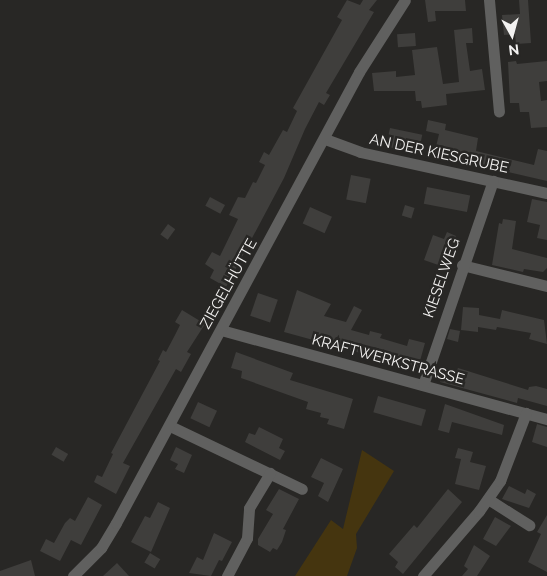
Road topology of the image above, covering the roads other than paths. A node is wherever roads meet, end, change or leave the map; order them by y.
1 (405, 0) edge
2 (489, 0) edge
3 (499, 112) dead end
4 (325, 138) junction
5 (493, 181) junction
6 (547, 193) edge
7 (462, 265) junction
8 (547, 286) edge
9 (221, 330) junction
10 (423, 385) junction
11 (526, 413) junction
12 (547, 418) edge
13 (170, 426) junction
14 (270, 473) junction
15 (302, 489) dead end
16 (488, 499) junction
17 (529, 525) dead end
18 (78, 575) edge
19 (227, 576) edge
20 (423, 576) edge

1 - 4 street, ZIEGELHÜTTE
2 - 3 street
4 - 5 street, AN DER KIESGRUBE
4 - 9 street, ZIEGELHÜTTE
5 - 6 street, AN DER KIESGRUBE
5 - 7 street, KIESELWEG
7 - 8 street
7 - 10 street, KIESELWEG
9 - 10 street, KRAFTWERKSTRASSE
9 - 13 street, ZIEGELHÜTTE
10 - 11 street, KRAFTWERKSTRASSE
11 - 12 street, KRAFTWERKSTRASSE
11 - 16 street
13 - 14 street
13 - 18 street, ZIEGELHÜTTE
14 - 15 street
14 - 19 street
16 - 17 street
16 - 20 street

